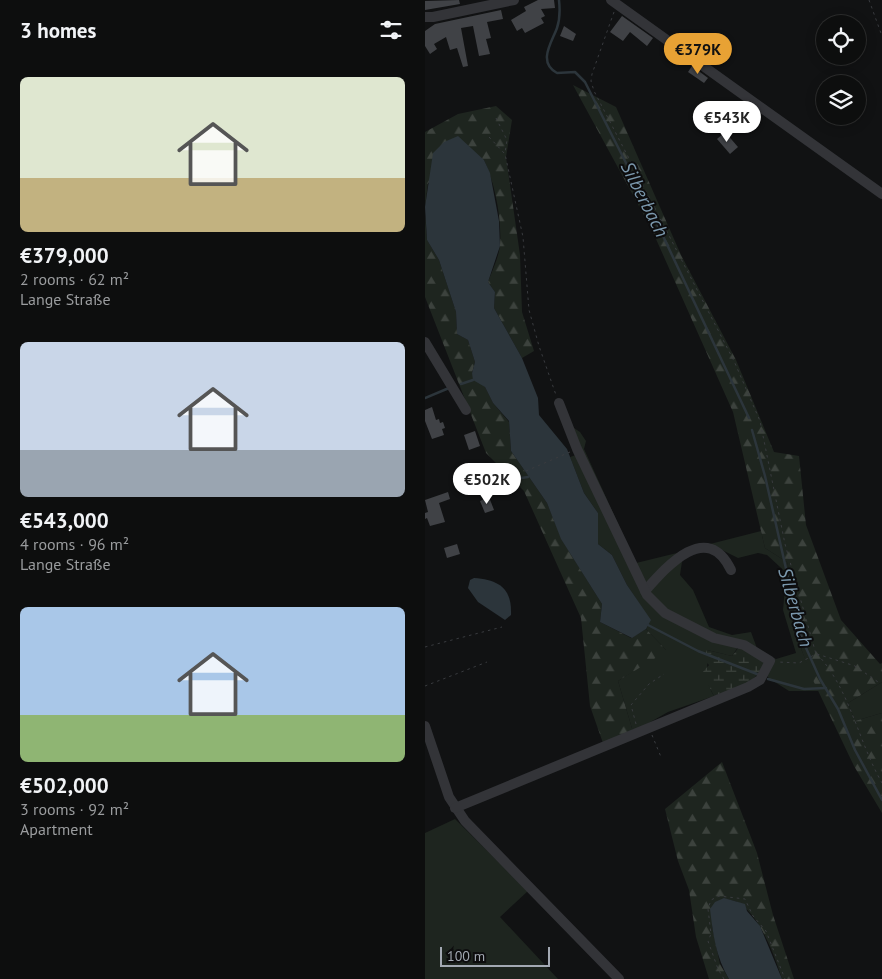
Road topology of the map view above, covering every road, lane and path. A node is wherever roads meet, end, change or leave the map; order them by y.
1 (514, 0) edge
2 (869, 0) edge
3 (614, 2) edge
4 (425, 17) edge
5 (882, 36) edge
6 (497, 118) dead end
7 (489, 137) dead end
8 (505, 154) junction
9 (882, 194) edge
10 (425, 342) edge
11 (560, 408) joint
12 (466, 410) dead end
13 (577, 449) junction
14 (526, 471) dead end
15 (731, 570) dead end
16 (645, 591) junction
17 (502, 627) dead end
18 (425, 647) edge
19 (817, 654) junction
20 (770, 661) junction
21 (487, 662) dead end
22 (664, 674) dead end
23 (881, 684) edge
24 (425, 686) edge
25 (425, 726) edge
26 (643, 730) junction
27 (661, 757) dead end
28 (882, 782) edge
29 (455, 808) junction
30 (619, 979) edge
31 (724, 979) edge
32 (785, 979) edge

1 - 4 street
2 - 5 path
3 - 9 street
3 - 19 path
6 - 8 path
7 - 8 path
8 - 11 path
10 - 12 street
11 - 13 street
13 - 14 path
13 - 16 street
15 - 16 street
16 - 20 street
17 - 18 path
19 - 20 path
19 - 23 path
19 - 28 path
20 - 26 street
21 - 24 path
22 - 26 path
25 - 29 street
26 - 27 path
26 - 29 street
29 - 30 street
31 - 32 path

